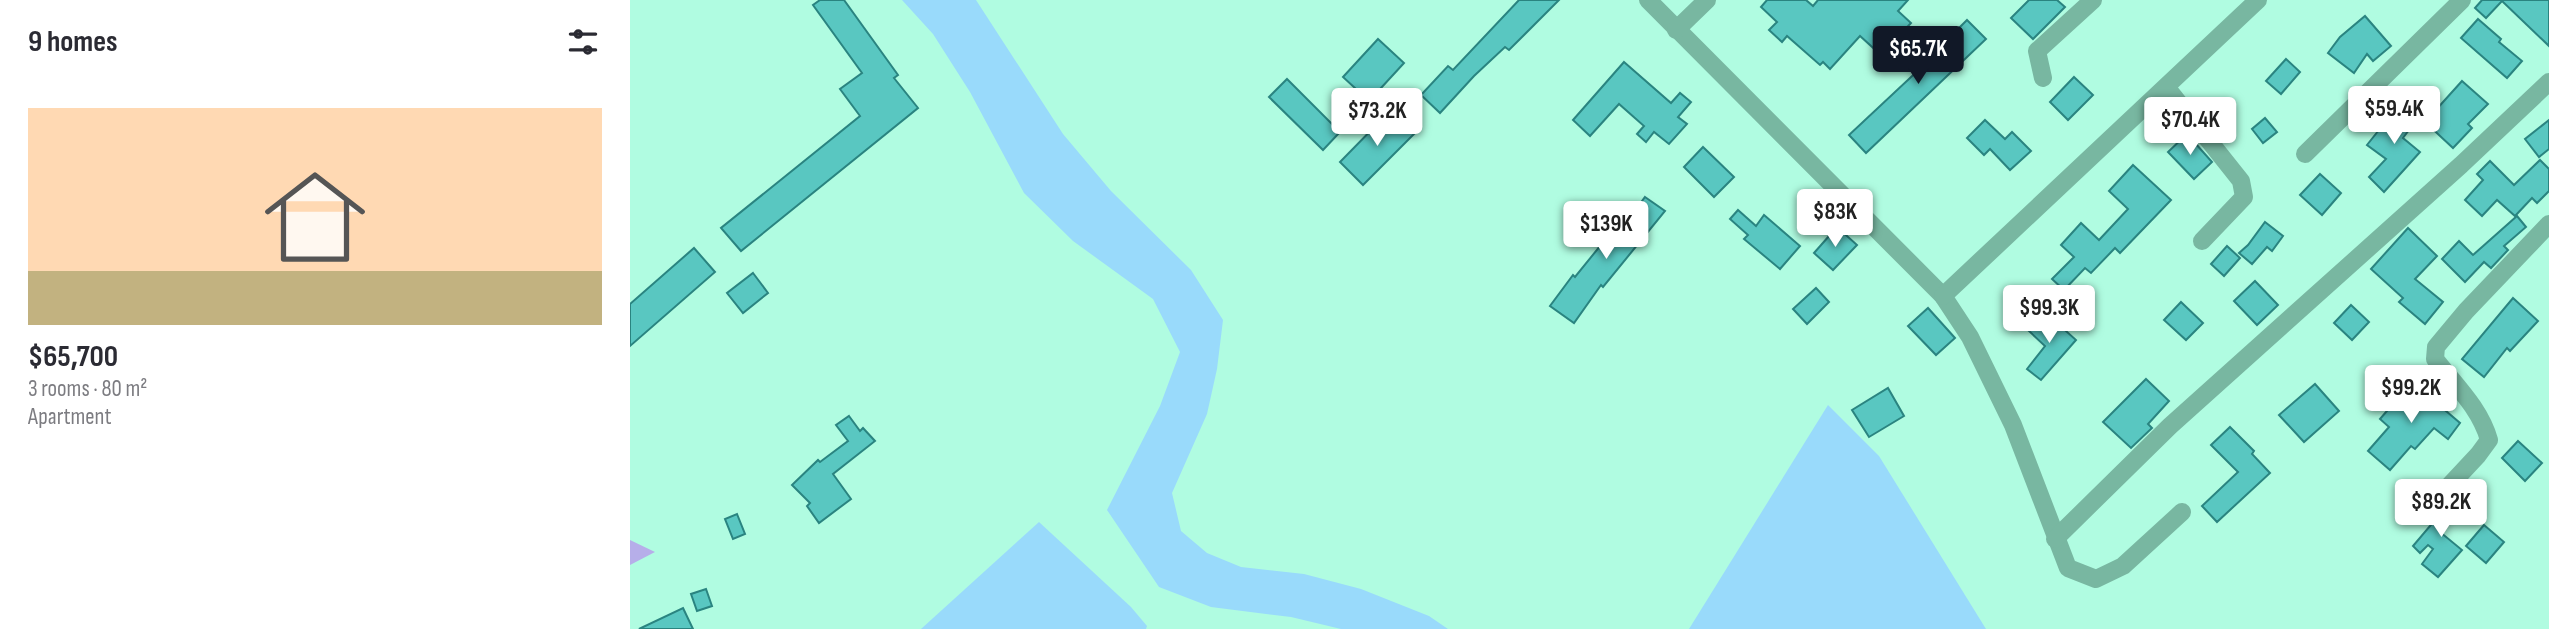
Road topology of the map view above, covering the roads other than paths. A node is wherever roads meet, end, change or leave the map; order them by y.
1 (1648, 0) edge
2 (1707, 0) edge
3 (2093, 0) edge
4 (2258, 0) edge
5 (2462, 0) edge
6 (1676, 30) junction
7 (2043, 78) dead end
8 (2549, 82) edge
9 (2167, 88) junction
10 (2305, 153) dead end
11 (2549, 224) edge
12 (2202, 241) dead end
13 (1943, 296) junction
14 (2436, 500) dead end
15 (2182, 512) dead end
16 (2055, 539) junction

1 - 6 street
2 - 6 street
3 - 7 street
4 - 9 street
5 - 10 street
6 - 13 street
8 - 16 street
9 - 12 street
9 - 13 street
11 - 14 street
13 - 16 street
15 - 16 street

